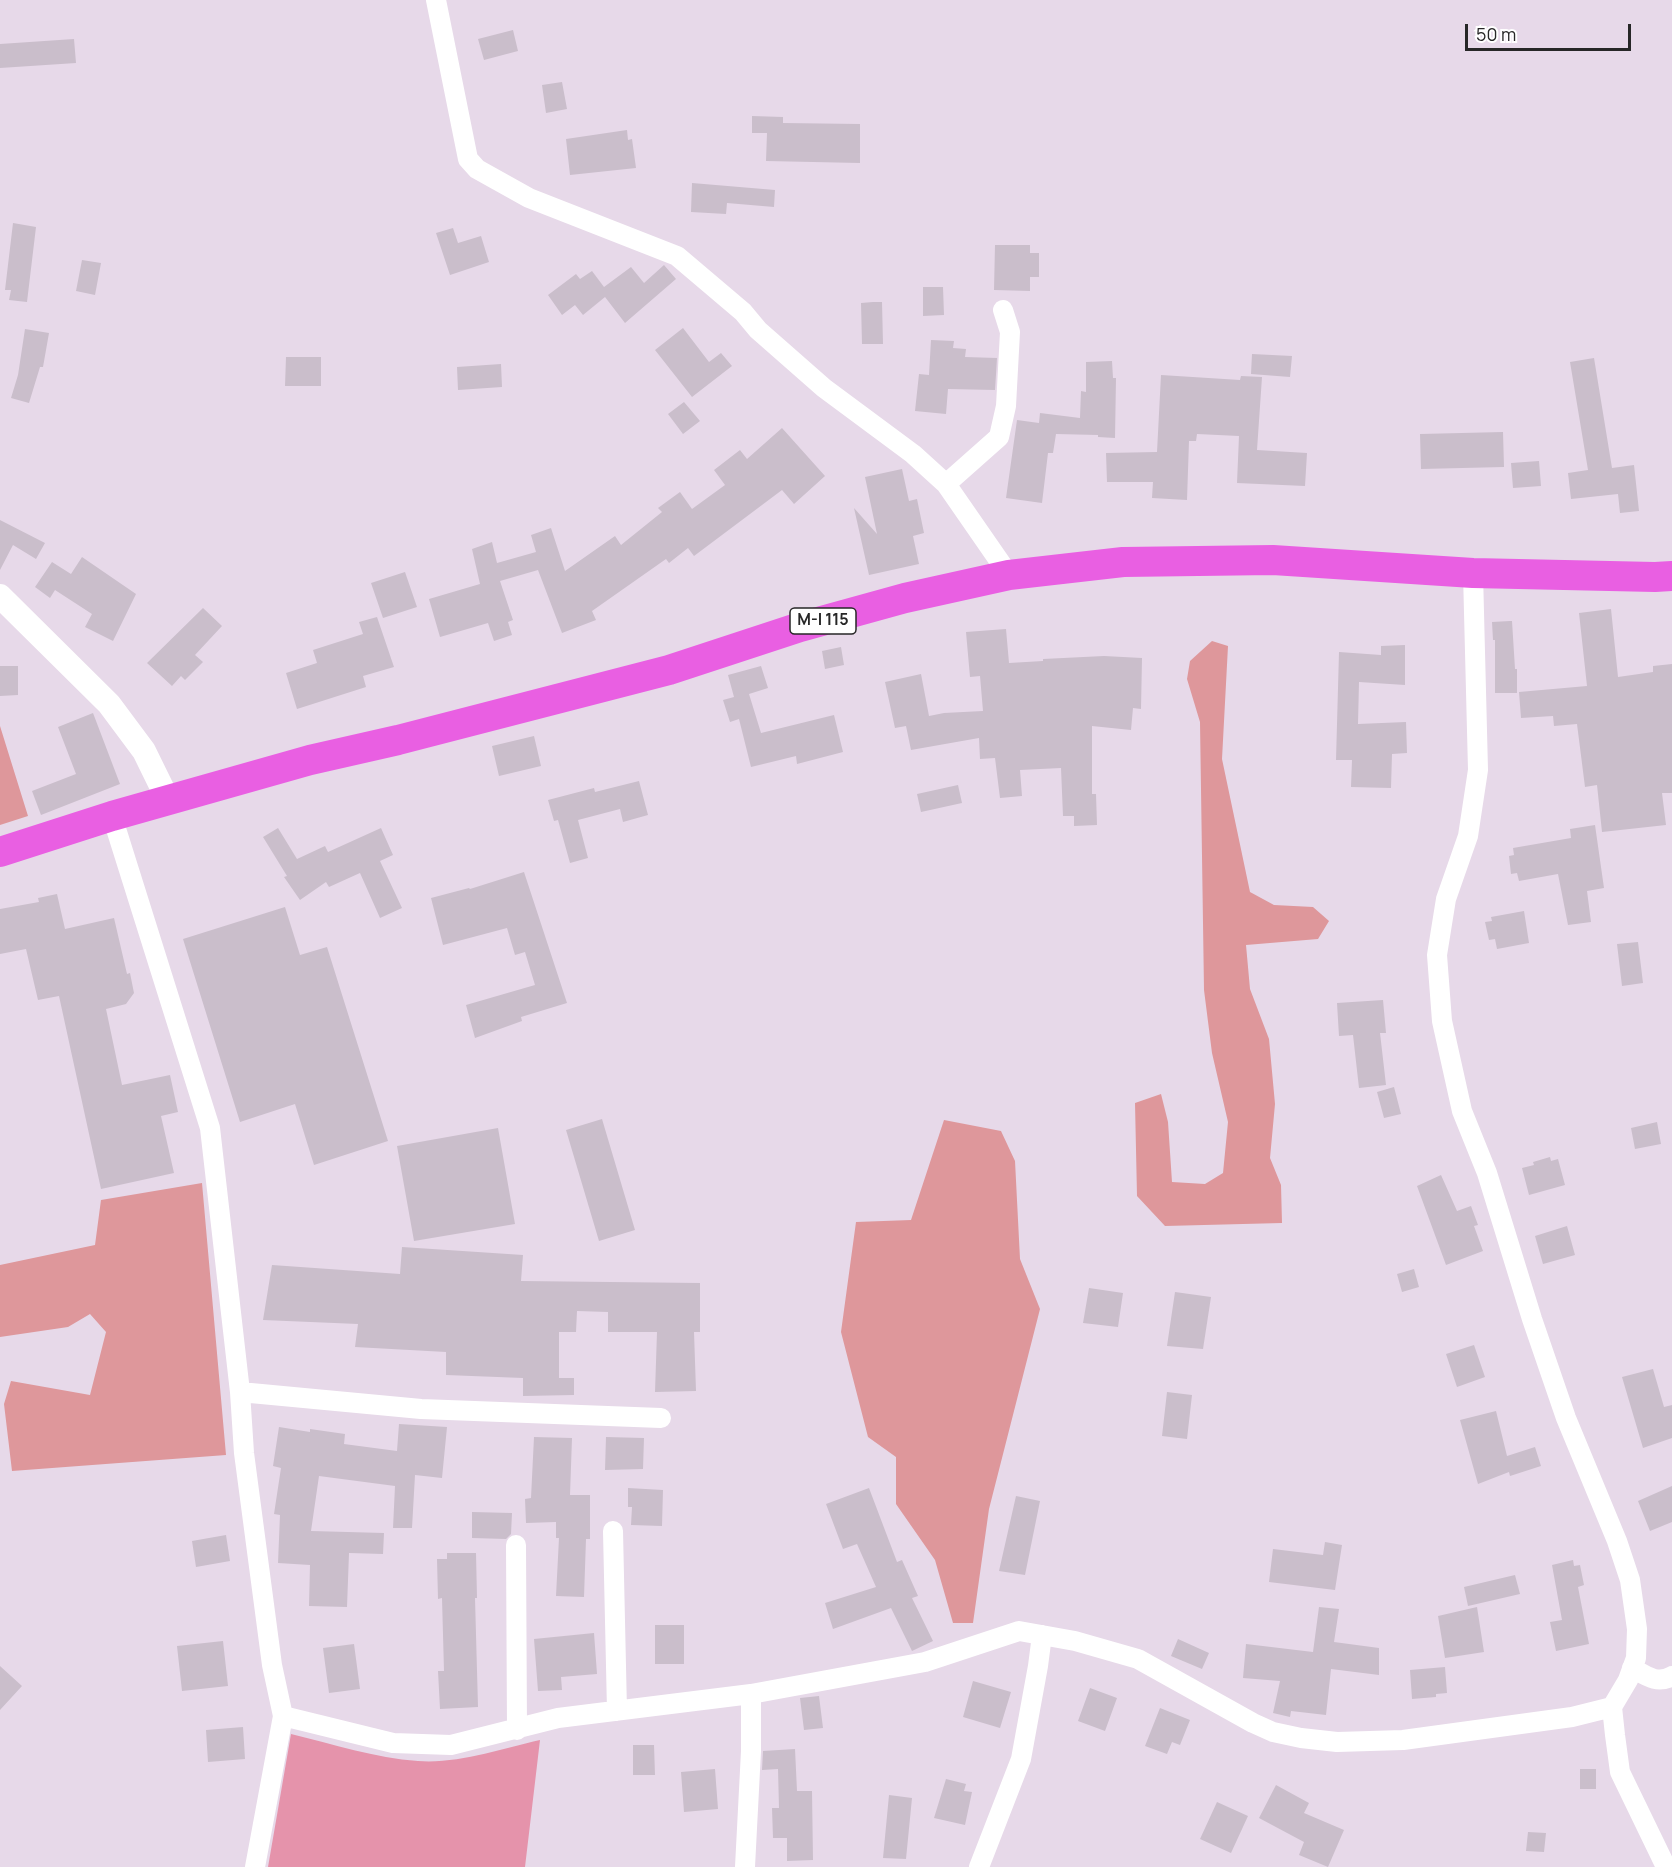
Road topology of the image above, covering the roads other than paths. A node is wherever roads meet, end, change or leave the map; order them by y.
1 (436, 0) edge
2 (1003, 310) dead end
3 (946, 484) junction
4 (1473, 573) junction
5 (1009, 575) junction
6 (1672, 576) edge
7 (0, 596) edge
8 (168, 800) junction
9 (112, 816) junction
10 (0, 852) edge
11 (240, 1392) junction
12 (661, 1418) dead end
13 (613, 1531) dead end
14 (516, 1545) dead end
15 (1042, 1635) junction
16 (1632, 1668) junction
17 (1672, 1676) edge
18 (751, 1694) junction
19 (1612, 1707) junction
20 (616, 1711) junction
21 (283, 1716) junction
22 (517, 1730) junction
23 (255, 1867) edge
24 (745, 1867) edge
25 (979, 1867) edge
26 (1666, 1867) edge

1 - 3 street
2 - 3 street
3 - 5 street
4 - 5 main road, M-I 115
4 - 6 main road, M-I 115
4 - 16 street
5 - 8 main road, M-I 115
7 - 8 street
8 - 9 main road, M-I 115
9 - 10 main road, M-I 115
9 - 11 street
11 - 12 street
11 - 21 street
13 - 20 street
14 - 22 street
15 - 18 street
15 - 19 street
15 - 25 street
16 - 17 street
16 - 19 street
18 - 20 street
18 - 24 street
19 - 26 street
20 - 22 street
21 - 22 street
21 - 23 street

